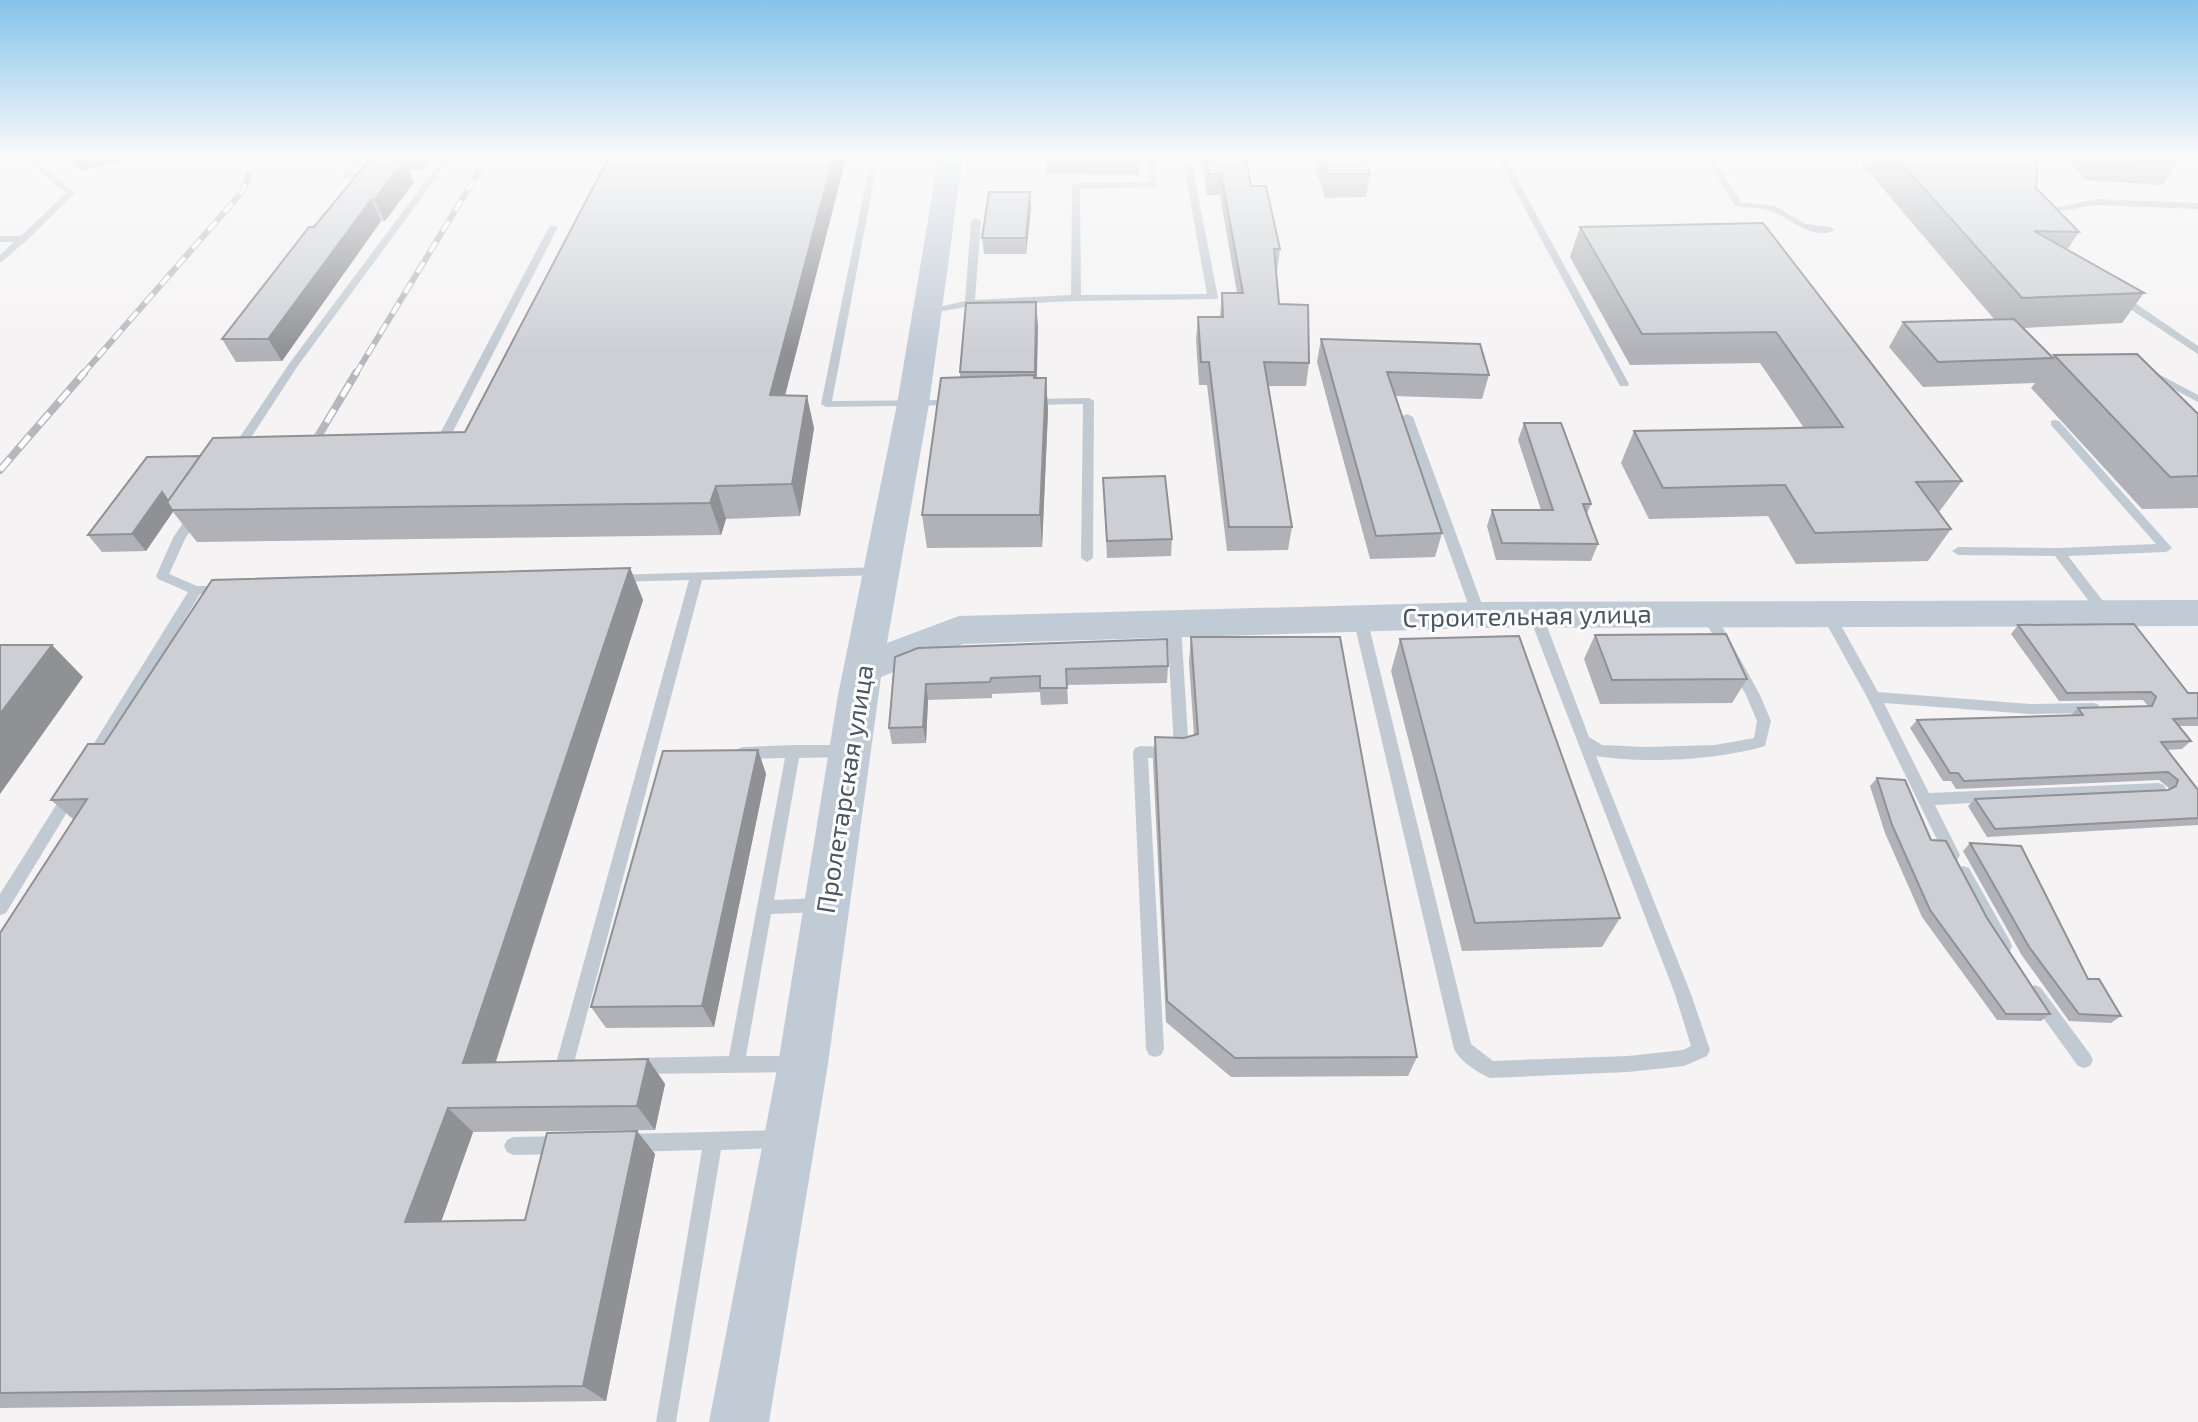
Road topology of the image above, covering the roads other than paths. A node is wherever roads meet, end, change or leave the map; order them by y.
1 (41, 221) edge
2 (400, 221) edge
3 (862, 221) edge
4 (940, 221) edge
5 (976, 221) dead end
6 (1076, 221) edge
7 (1199, 221) edge
8 (1536, 221) edge
9 (1794, 221) edge
10 (553, 227) dead end
11 (1830, 230) dead end
12 (0, 239) edge
13 (23, 239) junction
14 (0, 260) edge
15 (2107, 289) edge
16 (1076, 298) junction
17 (970, 303) junction
18 (926, 313) junction
19 (2198, 351) edge
20 (2136, 372) edge
21 (1624, 384) dead end
22 (2198, 399) edge
23 (1009, 402) edge
24 (961, 403) edge
25 (913, 404) junction
26 (1407, 417) dead end
27 (2055, 423) dead end
28 (426, 449) edge
29 (236, 451) junction
30 (251, 452) edge
31 (228, 464) edge
32 (203, 501) edge
33 (1958, 551) dead end
34 (2058, 552) junction
35 (1087, 558) dead end
36 (883, 571) junction
37 (697, 576) junction
38 (605, 578) edge
39 (236, 589) edge
40 (196, 590) junction
41 (2106, 613) junction
42 (2198, 613) edge
43 (1828, 614) junction
44 (1479, 615) junction
45 (1711, 619) dead end
46 (1538, 621) dead end
47 (1361, 622) dead end
48 (1174, 625) junction
49 (864, 668) junction
50 (1874, 697) junction
51 (2108, 708) edge
52 (1583, 740) junction
53 (793, 751) junction
54 (850, 751) junction
55 (721, 753) edge
56 (2159, 789) edge
57 (1923, 799) junction
58 (827, 905) junction
59 (765, 907) junction
60 (0, 908) edge
61 (1155, 1049) dead end
62 (2084, 1060) dead end
63 (803, 1064) junction
64 (736, 1065) junction
65 (790, 1139) junction
66 (713, 1141) junction
67 (606, 1144) edge
68 (575, 1145) edge
69 (513, 1146) dead end
70 (666, 1422) edge
71 (739, 1422) edge

1 - 13 lane
2 - 29 lane
3 - 25 lane
4 - 18 street, Пролетарская улица
5 - 17 lane
6 - 16 lane
7 - 16 lane
8 - 21 lane
9 - 11 lane
10 - 28 lane
12 - 13 lane
13 - 14 lane
15 - 19 lane
16 - 17 lane
17 - 18 lane
18 - 25 street, Пролетарская улица
20 - 22 lane
23 - 35 lane
24 - 25 lane
25 - 36 street, Пролетарская улица
26 - 44 lane
27 - 34 lane
29 - 30 lane
29 - 31 lane
32 - 40 lane
33 - 34 lane
34 - 41 lane
36 - 37 lane
36 - 49 street, Пролетарская улица
37 - 38 lane
37 - 64 lane
39 - 40 lane
40 - 60 lane
41 - 42 street, Строительная улица
41 - 43 street, Строительная улица
43 - 44 street, Строительная улица
43 - 50 lane
44 - 48 street, Строительная улица
45 - 52 lane
46 - 52 lane
47 - 52 lane
48 - 49 street, Строительная улица
48 - 61 lane
49 - 54 street, Пролетарская улица
50 - 51 lane
50 - 57 lane
53 - 54 lane
53 - 55 lane
53 - 59 lane
54 - 58 street, Пролетарская улица
56 - 57 lane
57 - 62 lane
58 - 59 lane
58 - 63 street, Пролетарская улица
59 - 64 lane
63 - 64 lane
63 - 65 street, Пролетарская улица
65 - 66 lane
65 - 71 street, Пролетарская улица
66 - 67 lane
66 - 70 lane
68 - 69 lane

